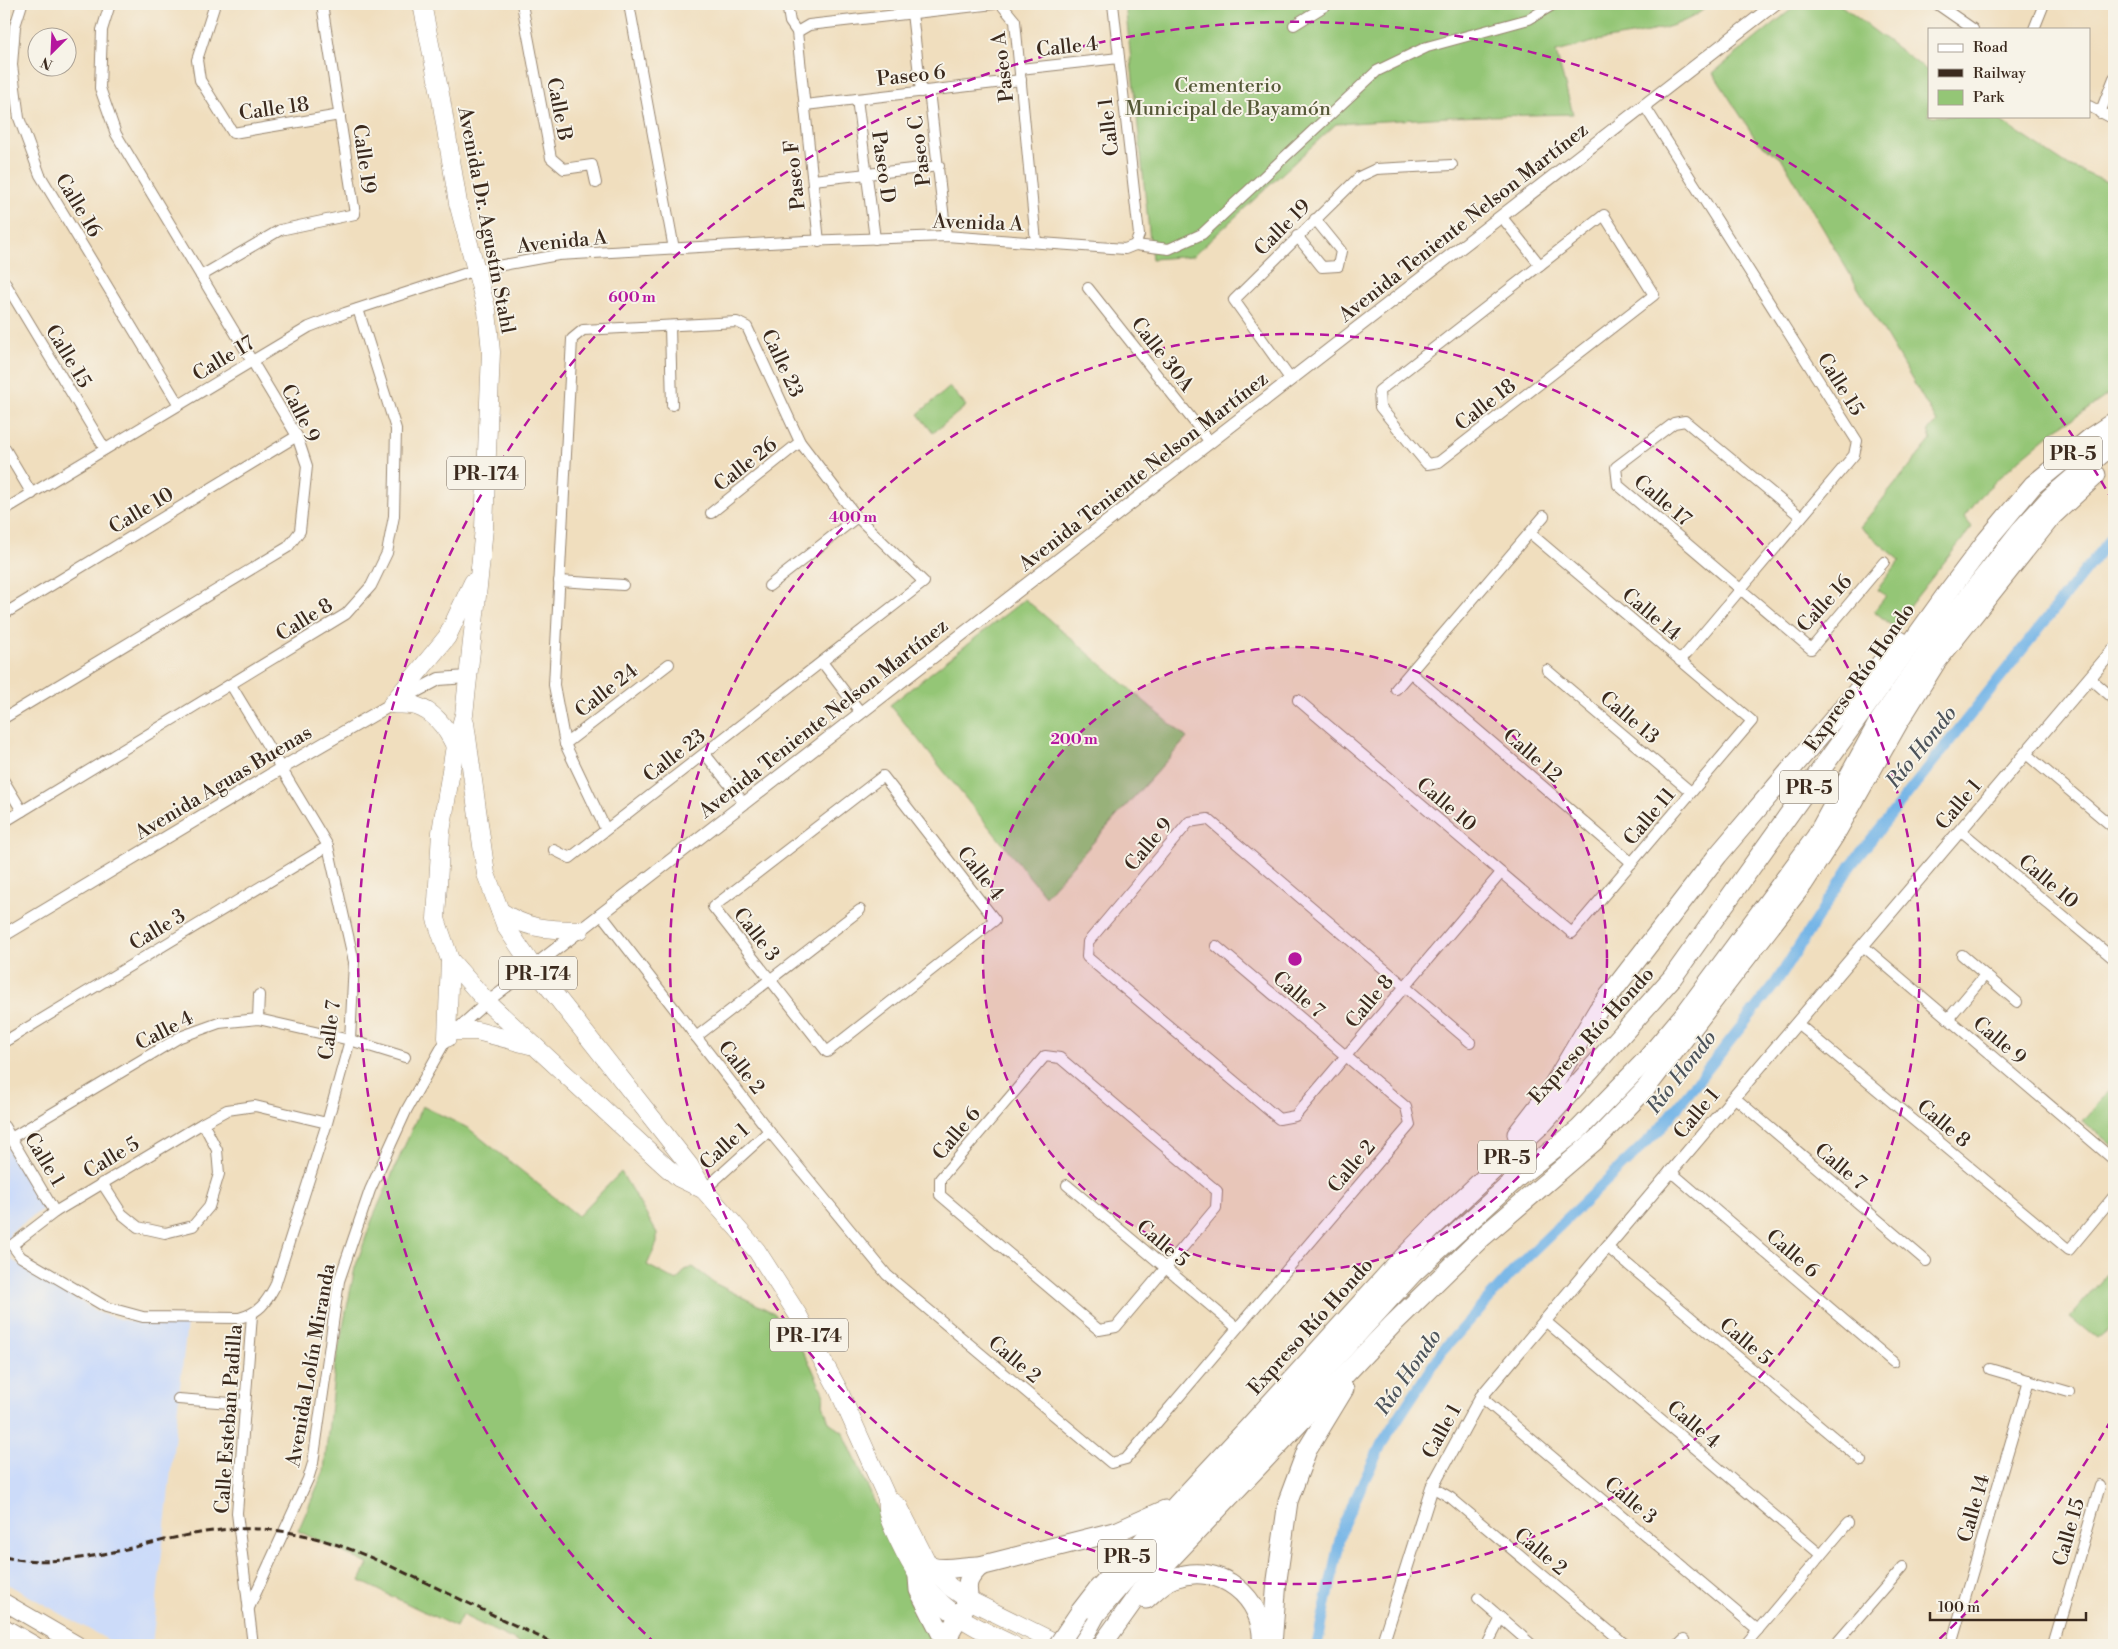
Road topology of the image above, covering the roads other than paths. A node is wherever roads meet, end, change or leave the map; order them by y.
1 (22, 4) edge
2 (110, 4) edge
3 (215, 4) edge
4 (322, 4) edge
5 (422, 4) edge
6 (522, 4) edge
7 (629, 4) edge
8 (788, 4) edge
9 (994, 4) edge
10 (1001, 4) edge
11 (1112, 4) edge
12 (1328, 4) edge
13 (1554, 4) edge
14 (1775, 4) edge
15 (2044, 4) edge
16 (1940, 5) edge
17 (912, 13) junction
18 (1294, 25) dead end
19 (1971, 28) edge
20 (2034, 28) edge
21 (797, 32) junction
22 (1119, 58) junction
23 (1020, 69) junction
24 (2114, 78) edge
25 (1021, 80) junction
26 (925, 92) junction
27 (857, 99) junction
28 (805, 104) junction
29 (1644, 105) junction
30 (2090, 107) edge
31 (2100, 113) junction
32 (340, 115) junction
33 (2114, 119) edge
34 (1452, 165) dead end
35 (939, 166) junction
36 (868, 174) junction
37 (813, 180) junction
38 (596, 183) dead end
39 (1501, 216) junction
40 (1315, 219) junction
41 (946, 236) junction
42 (1297, 236) junction
43 (875, 239) junction
44 (819, 242) junction
45 (1036, 242) junction
46 (1136, 245) junction
47 (674, 249) junction
48 (1540, 265) junction
49 (476, 270) junction
50 (201, 276) junction
51 (4, 281) edge
52 (1088, 288) dead end
53 (358, 309) junction
54 (670, 326) junction
55 (252, 361) junction
56 (1291, 380) junction
57 (179, 405) junction
58 (672, 405) dead end
59 (2114, 409) edge
60 (2114, 422) edge
61 (2114, 432) edge
62 (297, 436) junction
63 (800, 442) junction
64 (1210, 442) junction
65 (2114, 443) edge
66 (4, 447) edge
67 (105, 449) junction
68 (2114, 460) edge
69 (2033, 486) junction
70 (32, 494) junction
71 (4, 510) edge
72 (711, 513) dead end
73 (1544, 516) dead end
74 (857, 517) junction
75 (1802, 517) junction
76 (1530, 533) junction
77 (1884, 562) dead end
78 (480, 568) junction
79 (559, 581) junction
80 (623, 585) dead end
81 (769, 586) dead end
82 (1740, 589) junction
83 (1945, 596) junction
84 (4, 614) edge
85 (2114, 649) edge
86 (822, 662) junction
87 (1680, 662) junction
88 (668, 664) dead end
89 (1547, 670) dead end
90 (1411, 673) junction
91 (467, 678) junction
92 (2090, 678) junction
93 (232, 685) junction
94 (1396, 690) dead end
95 (2114, 699) edge
96 (1298, 700) dead end
97 (392, 704) junction
98 (861, 713) junction
99 (464, 715) junction
100 (4, 718) edge
101 (1752, 721) joint
102 (565, 744) junction
103 (455, 746) junction
104 (2026, 753) junction
105 (705, 754) junction
106 (282, 768) junction
107 (4, 781) edge
108 (1692, 792) junction
109 (447, 793) junction
110 (744, 803) junction
111 (22, 811) junction
112 (4, 822) edge
113 (2114, 828) edge
114 (606, 830) junction
115 (1960, 830) junction
116 (480, 834) junction
117 (328, 846) junction
118 (554, 850) dead end
119 (1632, 863) junction
120 (1501, 873) junction
121 (713, 907) joint
122 (860, 910) dead end
123 (500, 911) junction
124 (601, 914) junction
125 (1715, 919) junction
126 (580, 930) junction
127 (1572, 933) joint
128 (4, 935) edge
129 (1216, 946) dead end
130 (1863, 946) junction
131 (1962, 955) dead end
132 (450, 960) junction
133 (2114, 960) edge
134 (533, 967) junction
135 (1985, 975) junction
136 (770, 979) junction
137 (1405, 985) junction
138 (259, 995) dead end
139 (487, 1002) junction
140 (2017, 1002) dead end
141 (258, 1019) junction
142 (1948, 1019) junction
143 (1797, 1023) junction
144 (451, 1034) junction
145 (696, 1037) junction
146 (350, 1040) junction
147 (4, 1042) edge
148 (1470, 1042) dead end
149 (534, 1045) junction
150 (1346, 1056) junction
151 (405, 1058) dead end
152 (1734, 1097) junction
153 (1254, 1098) joint
154 (1406, 1107) joint
155 (203, 1123) junction
156 (327, 1123) junction
157 (4, 1126) edge
158 (769, 1131) junction
159 (11, 1138) junction
160 (2114, 1160) edge
161 (1670, 1171) junction
162 (102, 1184) junction
163 (1067, 1185) dead end
164 (704, 1190) junction
165 (2114, 1196) edge
166 (55, 1212) junction
167 (1446, 1214) junction
168 (1606, 1247) junction
169 (1926, 1261) dead end
170 (1166, 1268) junction
171 (252, 1315) junction
172 (1544, 1320) junction
173 (1393, 1324) junction
174 (1237, 1328) junction
175 (1893, 1362) dead end
176 (1990, 1369) dead end
177 (2029, 1380) junction
178 (2069, 1392) dead end
179 (1482, 1397) junction
180 (178, 1399) dead end
181 (244, 1404) junction
182 (1862, 1461) dead end
183 (1432, 1486) junction
184 (2100, 1486) dead end
185 (1177, 1503) junction
186 (1848, 1524) dead end
187 (1821, 1555) junction
188 (980, 1566) junction
189 (1903, 1567) dead end
190 (1279, 1569) junction
191 (924, 1572) junction
192 (1478, 1598) dead end
193 (969, 1600) junction
194 (4, 1602) edge
195 (248, 1610) junction
196 (1088, 1613) junction
197 (960, 1618) junction
198 (1501, 1618) junction
199 (1114, 1626) junction
200 (4, 1627) edge
201 (1758, 1630) junction
202 (4, 1642) edge
203 (1056, 1643) edge
204 (9, 1645) edge
205 (35, 1645) edge
206 (78, 1645) edge
207 (253, 1645) edge
208 (947, 1645) edge
209 (1013, 1645) edge
210 (1079, 1645) edge
211 (1102, 1645) edge
212 (1262, 1645) edge
213 (1272, 1645) edge
214 (1277, 1645) edge
215 (1382, 1645) edge
216 (1487, 1645) edge
217 (1532, 1645) edge
218 (1626, 1645) edge
219 (1745, 1645) edge
220 (1835, 1645) edge
221 (1951, 1645) edge
222 (2053, 1645) edge

1 - 57 street, Calle 16
2 - 50 street, Calle 9
3 - 32 street, Calle 18
4 - 32 street, Calle 19
5 - 49 highway, Avenida Dr. Agustín Stahl / PR-174
6 - 38 street, Calle B
7 - 47 street
8 - 21 street
9 - 17 street
10 - 23 street, Paseo A
11 - 22 street, Calle 1
12 - 18 street
13 - 46 street, Avenida A
14 - 29 street, Avenida Teniente Nelson Martínez
15 - 20 street
16 - 19 street
17 - 21 street
17 - 26 street, Paseo C
21 - 28 street, Paseo F
22 - 23 street, Calle 4
22 - 46 street, Calle 1
23 - 25 street, Paseo A
24 - 31 street
25 - 26 street, Paseo 6
25 - 45 street, Paseo A
26 - 27 street, Paseo 6
26 - 35 street, Paseo C
27 - 28 street, Paseo 6
27 - 36 street, Paseo D
28 - 37 street, Paseo F
29 - 39 street, Avenida Teniente Nelson Martínez
29 - 75 street, Calle 15
30 - 31 street
31 - 33 street
32 - 50 street, Calle 19
34 - 40 street, Calle 19
35 - 36 street
35 - 41 street, Paseo C
36 - 37 street
36 - 43 street, Paseo D
37 - 44 street, Paseo F
39 - 48 street
39 - 56 street, Avenida Teniente Nelson Martínez
40 - 42 street, Calle 19
40 - 42 street
41 - 43 street, Avenida A
41 - 45 street, Avenida A
42 - 56 street, Calle 19
43 - 44 street, Avenida A
44 - 47 street, Avenida A
45 - 46 street, Avenida A
47 - 49 street, Avenida A
48 - 48 street, Calle 18
49 - 53 street, Calle 17
49 - 78 highway, Avenida Dr. Agustín Stahl / PR-174
50 - 55 street, Calle 9
51 - 67 street, Calle 15
52 - 64 street, Calle 30A
53 - 55 street, Calle 17
53 - 93 street, Calle 8
54 - 58 street
54 - 63 street, Calle 23
54 - 79 street, Calle 23
55 - 57 street, Calle 17
55 - 62 street, Calle 9
56 - 64 street, Avenida Teniente Nelson Martínez
57 - 67 street, Calle 17
59 - 69 highway
60 - 69 highway, Expreso Río Hondo / PR-5
61 - 125 highway
62 - 84 street, Calle 10
62 - 100 street, Calle 9
63 - 72 street, Calle 26
63 - 74 street, Calle 23
64 - 98 street, Avenida Teniente Nelson Martínez
65 - 196 highway
66 - 70 street
67 - 70 street, Calle 17
68 - 173 highway, PR-5
69 - 83 highway, Expreso Río Hondo / PR-5
70 - 71 street, Calle 17
73 - 76 street
74 - 81 street
74 - 86 street, Calle 23
75 - 82 street, Calle 15
75 - 82 street, Calle 17
76 - 87 street, Calle 14
76 - 90 street
77 - 82 street, Calle 16
78 - 91 highway, Avenida Dr. Agustín Stahl / PR-174
78 - 97 highway
79 - 80 street
79 - 102 street, Calle 23
82 - 87 street, Calle 15
83 - 125 highway, Expreso Río Hondo / PR-5
83 - 167 highway
85 - 92 street, Calle 1
86 - 98 street
86 - 105 street, Calle 23
87 - 101 street, Calle 14
88 - 102 street, Calle 24
89 - 108 street, Calle 13
90 - 94 street
90 - 119 street, Calle 12
91 - 97 street, Avenida Aguas Buenas
91 - 99 highway, Avenida Dr. Agustín Stahl / PR-174
92 - 95 street
92 - 104 street, Calle 1
93 - 106 street, Calle 7
93 - 111 street, Calle 8
96 - 120 street, Calle 10
97 - 103 highway
97 - 106 street, Avenida Aguas Buenas
98 - 110 street, Avenida Teniente Nelson Martínez
99 - 103 highway, Avenida Dr. Agustín Stahl / PR-174
99 - 116 highway, Avenida Dr. Agustín Stahl / PR-174
101 - 108 street, Calle 11
102 - 114 street, Calle 23
103 - 109 highway, Avenida Dr. Agustín Stahl / PR-174
104 - 113 street
104 - 115 street, Calle 1
105 - 110 street
105 - 114 street, Calle 23
106 - 117 street, Calle 7
106 - 128 street, Avenida Aguas Buenas
107 - 111 street
108 - 119 street, Calle 11
109 - 116 highway
109 - 132 highway, Avenida Dr. Agustín Stahl / PR-174
110 - 124 street, Avenida Teniente Nelson Martínez
111 - 112 street, Calle 8
114 - 118 street, Calle 23
115 - 130 street, Calle 1
115 - 133 street, Calle 10
116 - 123 highway, Avenida Dr. Agustín Stahl / PR-174
117 - 146 street, Calle 7
117 - 147 street, Calle 3
119 - 127 street, Calle 11
120 - 127 street, Calle 10
120 - 137 street, Calle 8
121 - 136 street, Calle 3
121 - 136 street, Calle 4
122 - 136 street
123 - 126 highway
123 - 134 highway, Avenida Dr. Agustín Stahl / PR-174
124 - 126 street, Avenida Teniente Nelson Martínez
124 - 145 street, Calle 2
125 - 167 highway, Expreso Río Hondo / PR-5
126 - 134 street, Avenida Teniente Nelson Martínez
129 - 150 street, Calle 7
130 - 142 street, Calle 9
130 - 143 street, Calle 1
131 - 135 street
132 - 139 highway, Avenida Dr. Agustín Stahl / PR-174
132 - 144 highway
134 - 139 street, Avenida Lolín Miranda
134 - 164 highway, Avenida Dr. Agustín Stahl / PR-174
135 - 140 street
135 - 142 street
136 - 145 street, Calle 3
137 - 148 street, Calle 9
137 - 150 street, Calle 8
137 - 153 street, Calle 9
138 - 141 street
139 - 144 street, Avenida Lolín Miranda
139 - 149 highway, Avenida Dr. Agustín Stahl / PR-174
141 - 146 street, Calle 4
141 - 159 street, Calle 4
142 - 160 street, Calle 9
143 - 152 street, Calle 1
143 - 165 street, Calle 8
144 - 149 highway
144 - 195 street, Avenida Lolín Miranda
145 - 158 street, Calle 2
146 - 151 street, Calle 4
146 - 156 street, Calle 7
149 - 164 highway, Avenida Dr. Agustín Stahl / PR-174
150 - 153 street, Calle 8
150 - 154 street, Calle 7
152 - 161 street, Calle 1
152 - 169 street, Calle 7
154 - 174 street, Calle 2
155 - 156 street, Calle 5
155 - 162 street, Calle 5
155 - 162 street
156 - 171 street, Calle 7
157 - 159 street, Calle 1
158 - 164 street, Calle 1
158 - 174 street, Calle 2
159 - 166 street, Calle 1
161 - 168 street, Calle 1
161 - 175 street, Calle 6
162 - 166 street, Calle 5
163 - 170 street, Calle 5
164 - 191 highway, Avenida Dr. Agustín Stahl / PR-174
166 - 171 street, Calle 5
167 - 185 highway, Expreso Río Hondo / PR-5
168 - 172 street, Calle 1
168 - 182 street, Calle 5
170 - 170 street, Calle 6
170 - 174 street, Calle 5
171 - 181 street, Calle Esteban Padilla
172 - 179 street, Calle 1
172 - 187 street, Calle 4
173 - 190 highway
173 - 199 highway, PR-5
176 - 177 street
177 - 178 street
177 - 221 street, Calle 14
179 - 183 street, Calle 1
179 - 201 street, Calle 3
180 - 181 street
181 - 195 street, Calle Esteban Padilla
183 - 215 street, Calle 1
183 - 218 street, Calle 2
184 - 222 street, Calle 15
185 - 188 highway
185 - 196 highway, Expreso Río Hondo / PR-5
186 - 187 street
187 - 201 street
188 - 191 highway
188 - 193 highway
189 - 220 street
190 - 213 highway
190 - 214 highway
191 - 193 highway, Avenida Dr. Agustín Stahl / PR-174
191 - 197 highway, Avenida Dr. Agustín Stahl / PR-174
191 - 208 highway
192 - 198 street
193 - 197 highway
193 - 203 highway, Avenida Dr. Agustín Stahl / PR-174
194 - 206 main road
195 - 207 street, Calle Esteban Padilla
196 - 203 highway, Expreso Río Hondo / PR-5, bridge
196 - 210 highway
197 - 208 highway
197 - 209 highway, Avenida Dr. Agustín Stahl / PR-174
198 - 216 street
198 - 217 street
199 - 211 highway, PR-5
199 - 212 highway
200 - 205 main road
201 - 219 street
202 - 204 street

